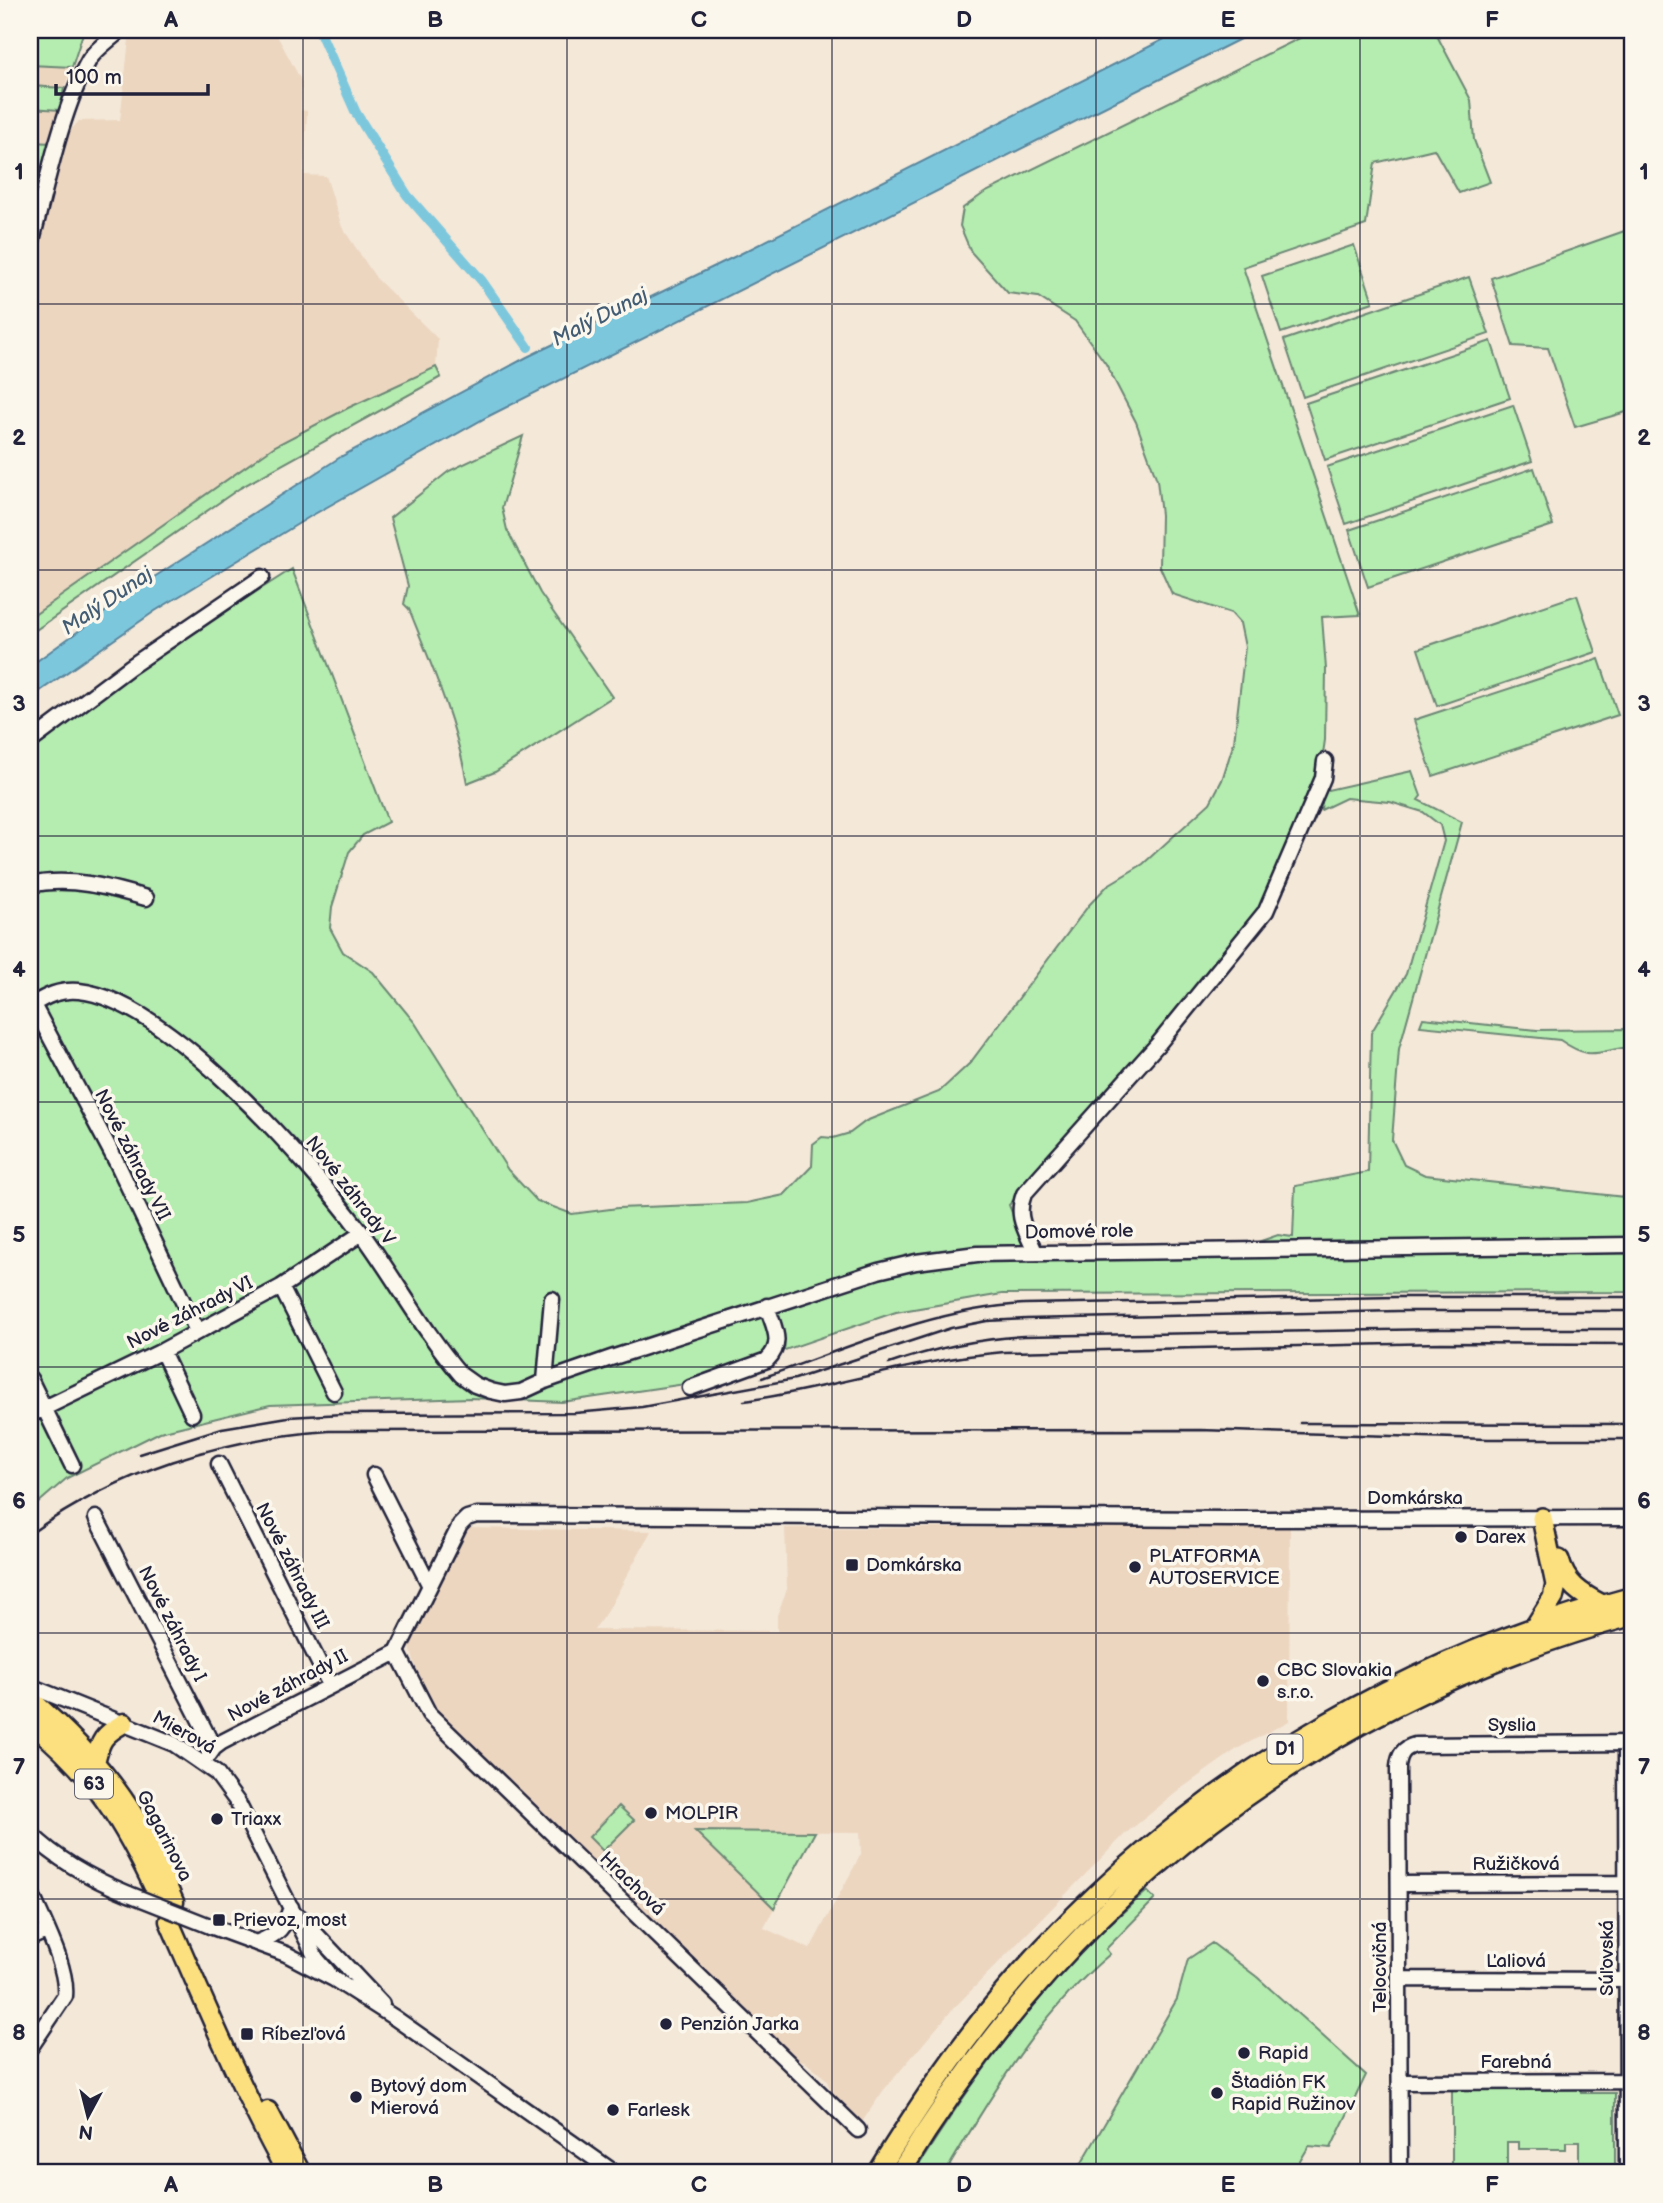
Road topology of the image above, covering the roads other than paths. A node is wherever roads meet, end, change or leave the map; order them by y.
1 (117, 30) edge
2 (30, 248) edge
3 (262, 577) dead end
4 (30, 741) edge
5 (1325, 761) dead end
6 (30, 885) edge
7 (146, 898) dead end
8 (31, 1003) edge
9 (362, 1233) junction
10 (1633, 1245) edge
11 (1035, 1252) junction
12 (281, 1287) junction
13 (552, 1299) dead end
14 (766, 1306) junction
15 (197, 1331) junction
16 (162, 1351) junction
17 (30, 1379) edge
18 (545, 1381) junction
19 (690, 1388) dead end
20 (334, 1392) dead end
21 (44, 1408) junction
22 (192, 1414) dead end
23 (30, 1415) edge
24 (219, 1464) dead end
25 (72, 1465) dead end
26 (374, 1475) dead end
27 (96, 1518) dead end
28 (1546, 1518) junction
29 (1633, 1518) edge
30 (429, 1584) junction
31 (1633, 1597) edge
32 (1602, 1605) junction
33 (1633, 1615) edge
34 (1535, 1627) junction
35 (397, 1652) junction
36 (330, 1685) junction
37 (30, 1686) edge
38 (30, 1699) edge
39 (30, 1722) edge
40 (124, 1723) junction
41 (1630, 1743) edge
42 (214, 1748) junction
43 (1399, 1761) joint
44 (96, 1763) junction
45 (204, 1763) junction
46 (30, 1833) edge
47 (1630, 1883) edge
48 (1399, 1884) junction
49 (30, 1890) edge
50 (291, 1907) junction
51 (46, 1931) junction
52 (30, 1938) edge
53 (258, 1942) junction
54 (333, 1979) junction
55 (1399, 1979) junction
56 (1630, 1980) edge
57 (395, 2018) junction
58 (30, 2048) edge
59 (1630, 2081) edge
60 (1400, 2082) junction
61 (858, 2130) dead end
62 (288, 2173) edge
63 (301, 2173) edge
64 (615, 2173) edge
65 (877, 2173) edge
66 (900, 2173) edge
67 (1400, 2173) edge
68 (1627, 2173) edge

1 - 2 street
3 - 4 street
5 - 11 street
6 - 7 street
8 - 9 street, Nové záhrady V
8 - 15 street, Nové záhrady VII
9 - 12 street, Nové záhrady VI
9 - 18 street, Nové záhrady V
10 - 11 street, Domové role
11 - 14 street, Domové role
12 - 15 street, Nové záhrady VI
12 - 20 street
13 - 18 street
14 - 18 street, Domové role
14 - 19 street
15 - 16 street, Nové záhrady VI
16 - 21 street, Nové záhrady VI
16 - 22 street
17 - 21 street
21 - 23 street, Nové záhrady VI
21 - 25 street
24 - 36 street, Nové záhrady III
26 - 30 street
27 - 42 street, Nové záhrady I
28 - 29 street, Domkárska
28 - 30 street, Domkárska
28 - 32 highway
28 - 34 highway
30 - 35 street, Domkárska
31 - 32 highway, D1
32 - 34 highway, D1
33 - 66 highway, D1
34 - 65 highway, D1
35 - 36 street, Nové záhrady II
35 - 61 street, Hrachová
36 - 42 street, Nové záhrady II
37 - 40 street, Mierová
38 - 44 main road, Gagarinova / 63
39 - 44 main road, Gagarinova / 63
40 - 44 main road
40 - 45 street, Mierová
41 - 43 street, Syslia
41 - 47 street, Súľovská
42 - 45 street, Nové záhrady II
43 - 48 street, Telocvičná
45 - 50 street, Mierová
46 - 53 street, Mierová, bridge
47 - 48 street, Ružičková
47 - 56 street, Súľovská
48 - 55 street, Telocvičná
49 - 51 street
50 - 53 street
50 - 54 street, Mierová
50 - 57 street, Mierová
51 - 52 street
51 - 58 street
53 - 54 street, Mierová
54 - 57 street, Mierová
55 - 56 street, Ľaliová
55 - 60 street, Telocvičná
56 - 59 street, Súľovská
57 - 64 street, Mierová
59 - 60 street, Farebná
59 - 68 street, Súľovská
60 - 67 street, Telocvičná
62 - 63 main road

